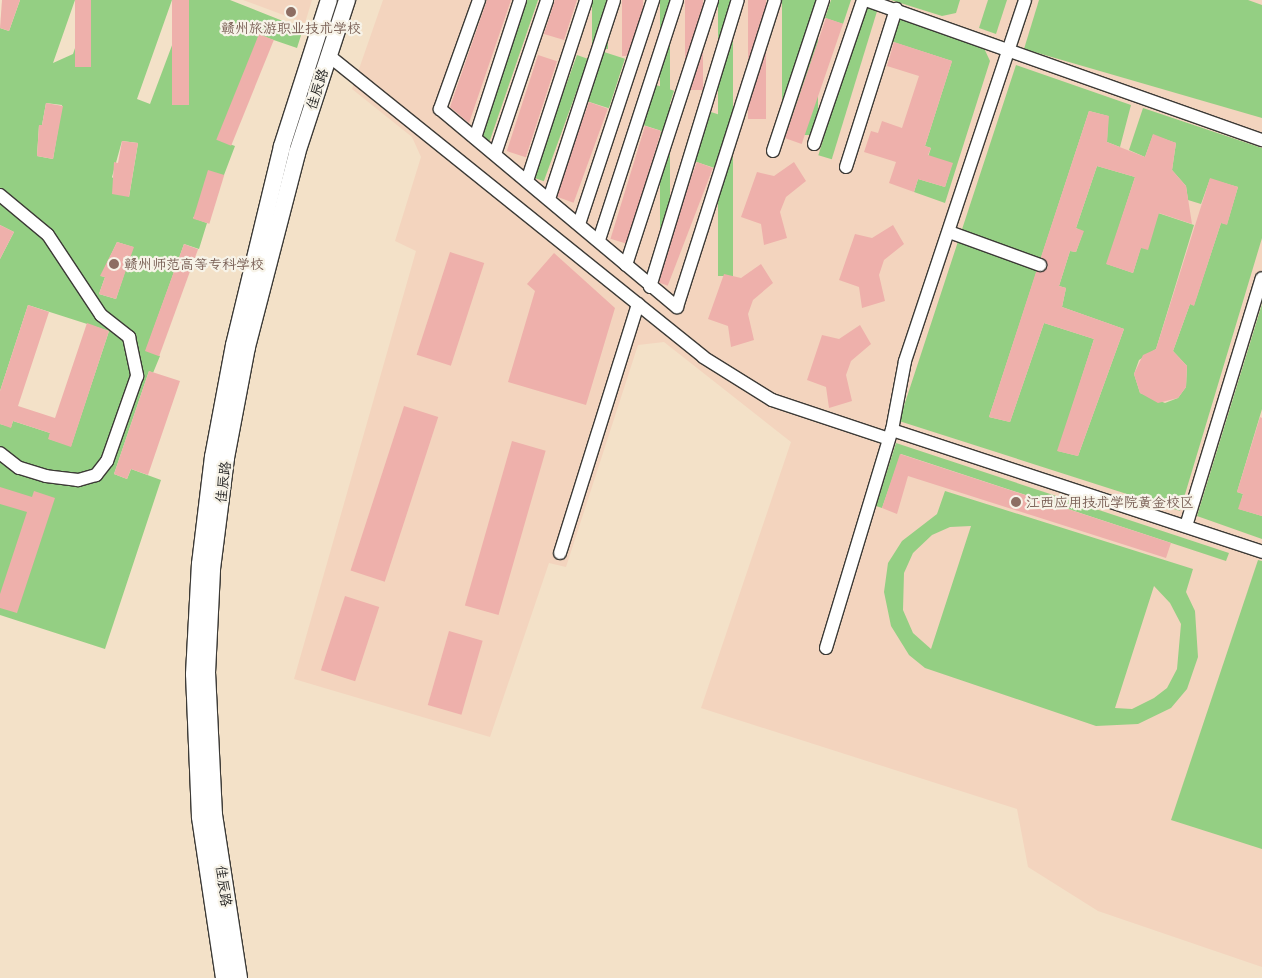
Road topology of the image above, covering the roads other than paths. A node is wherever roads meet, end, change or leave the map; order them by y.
1 (329, 0) edge
2 (347, 0) edge
3 (479, 0) edge
4 (520, 0) edge
5 (547, 0) edge
6 (586, 0) edge
7 (614, 0) edge
8 (654, 0) edge
9 (677, 0) edge
10 (712, 0) edge
11 (738, 0) edge
12 (775, 0) edge
13 (823, 0) edge
14 (864, 0) edge
15 (1025, 0) edge
16 (896, 9) junction
17 (1008, 51) junction
18 (328, 56) junction
19 (475, 138) junction
20 (1262, 140) edge
21 (814, 144) dead end
22 (773, 151) dead end
23 (495, 154) junction
24 (846, 167) dead end
25 (527, 180) junction
26 (0, 195) edge
27 (549, 199) junction
28 (579, 224) junction
29 (949, 232) junction
30 (599, 240) junction
31 (1040, 264) dead end
32 (626, 265) junction
33 (1262, 278) edge
34 (650, 287) junction
35 (638, 304) junction
36 (891, 434) junction
37 (0, 453) edge
38 (1186, 526) junction
39 (1262, 552) edge
40 (560, 553) dead end
41 (826, 648) dead end
42 (224, 978) edge
43 (239, 978) edge

1 - 42 main road, 佳辰路
2 - 18 main road, 佳辰路
3 - 19 street
4 - 19 street
5 - 23 street
6 - 25 street
7 - 27 street
8 - 28 street
9 - 30 street
10 - 32 street
11 - 34 street
12 - 34 street
13 - 22 street
14 - 16 street
14 - 21 street
15 - 17 street
16 - 17 street
16 - 24 street
17 - 20 street
17 - 29 street
18 - 35 street
18 - 43 main road, 佳辰路
19 - 23 street
23 - 25 street
25 - 27 street
26 - 37 street
27 - 28 street
28 - 30 street
29 - 31 street
29 - 36 street
30 - 32 street
32 - 34 street
33 - 38 street
35 - 36 street
35 - 40 street
36 - 38 street
36 - 41 street
38 - 39 street

